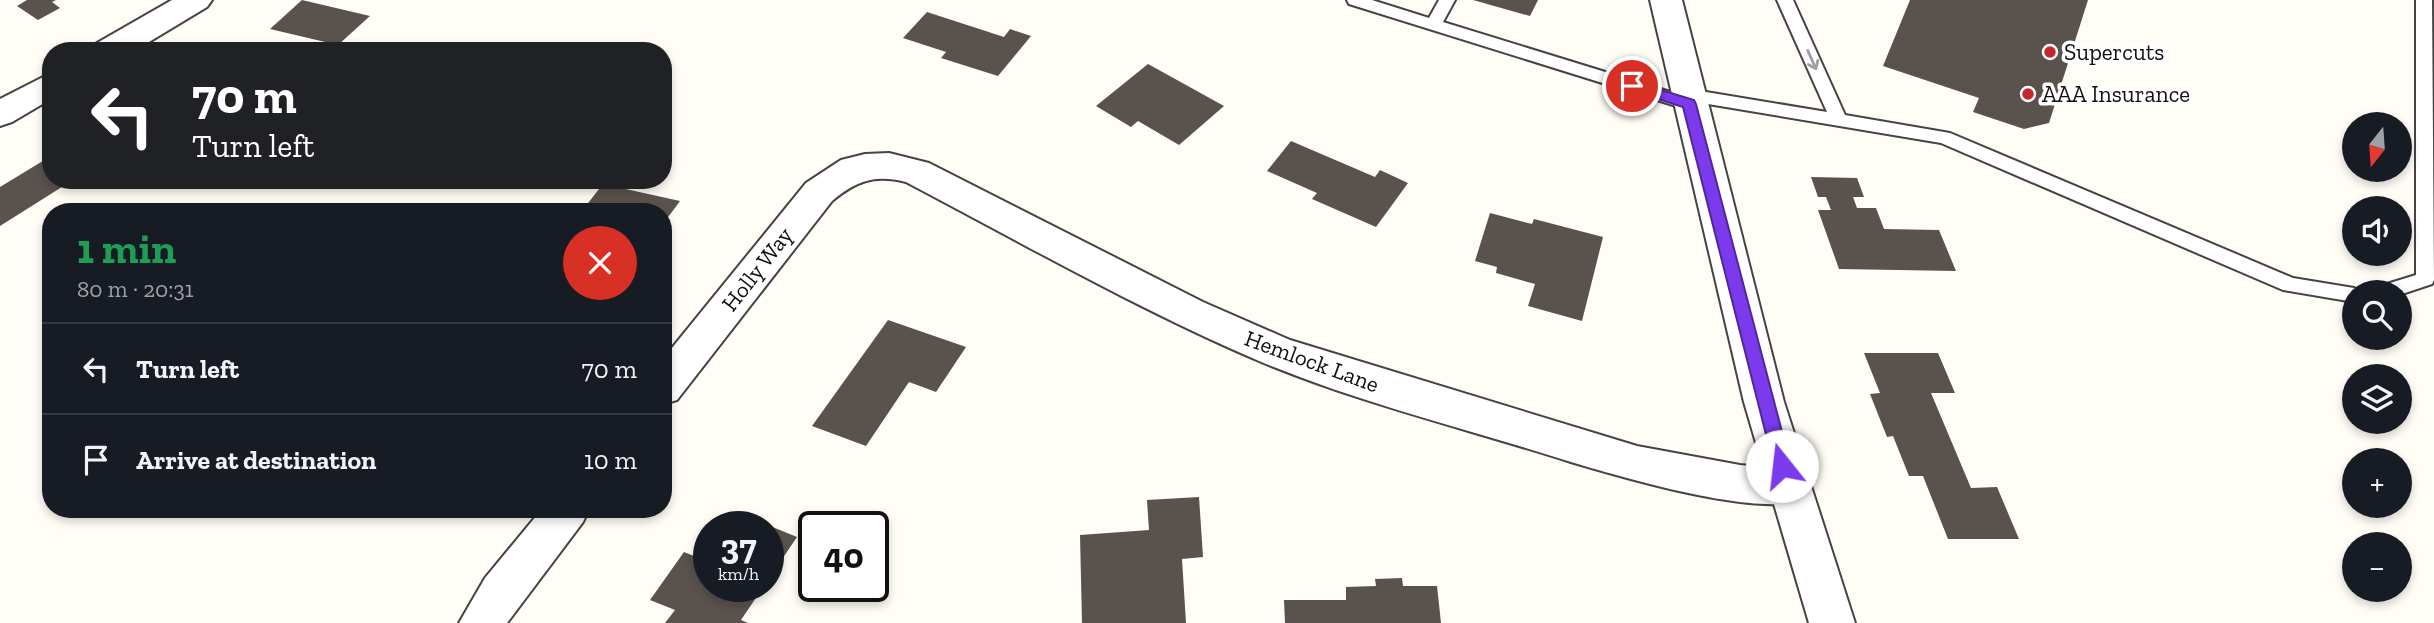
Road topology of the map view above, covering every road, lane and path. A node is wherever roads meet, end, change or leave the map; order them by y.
1 (196, 0) edge
2 (1355, 0) edge
3 (1447, 0) edge
4 (1666, 0) edge
5 (1785, 0) edge
6 (2424, 0) edge
7 (1434, 23) junction
8 (124, 42) edge
9 (42, 90) edge
10 (1689, 100) junction
11 (0, 114) edge
12 (1839, 120) junction
13 (863, 165) joint
14 (2412, 283) edge
15 (2342, 293) edge
16 (672, 377) edge
17 (1788, 487) junction
18 (561, 518) edge
19 (482, 623) edge
20 (1832, 623) edge

1 - 8 street
2 - 7 lane
3 - 7 lane
4 - 10 street
5 -> 12 lane
6 - 14 lane
7 - 10 lane
9 - 11 street
10 - 12 lane
10 - 17 street
12 - 15 lane
13 - 16 street, Holly Way
13 - 17 street, Hemlock Lane
17 - 20 street
18 - 19 street

